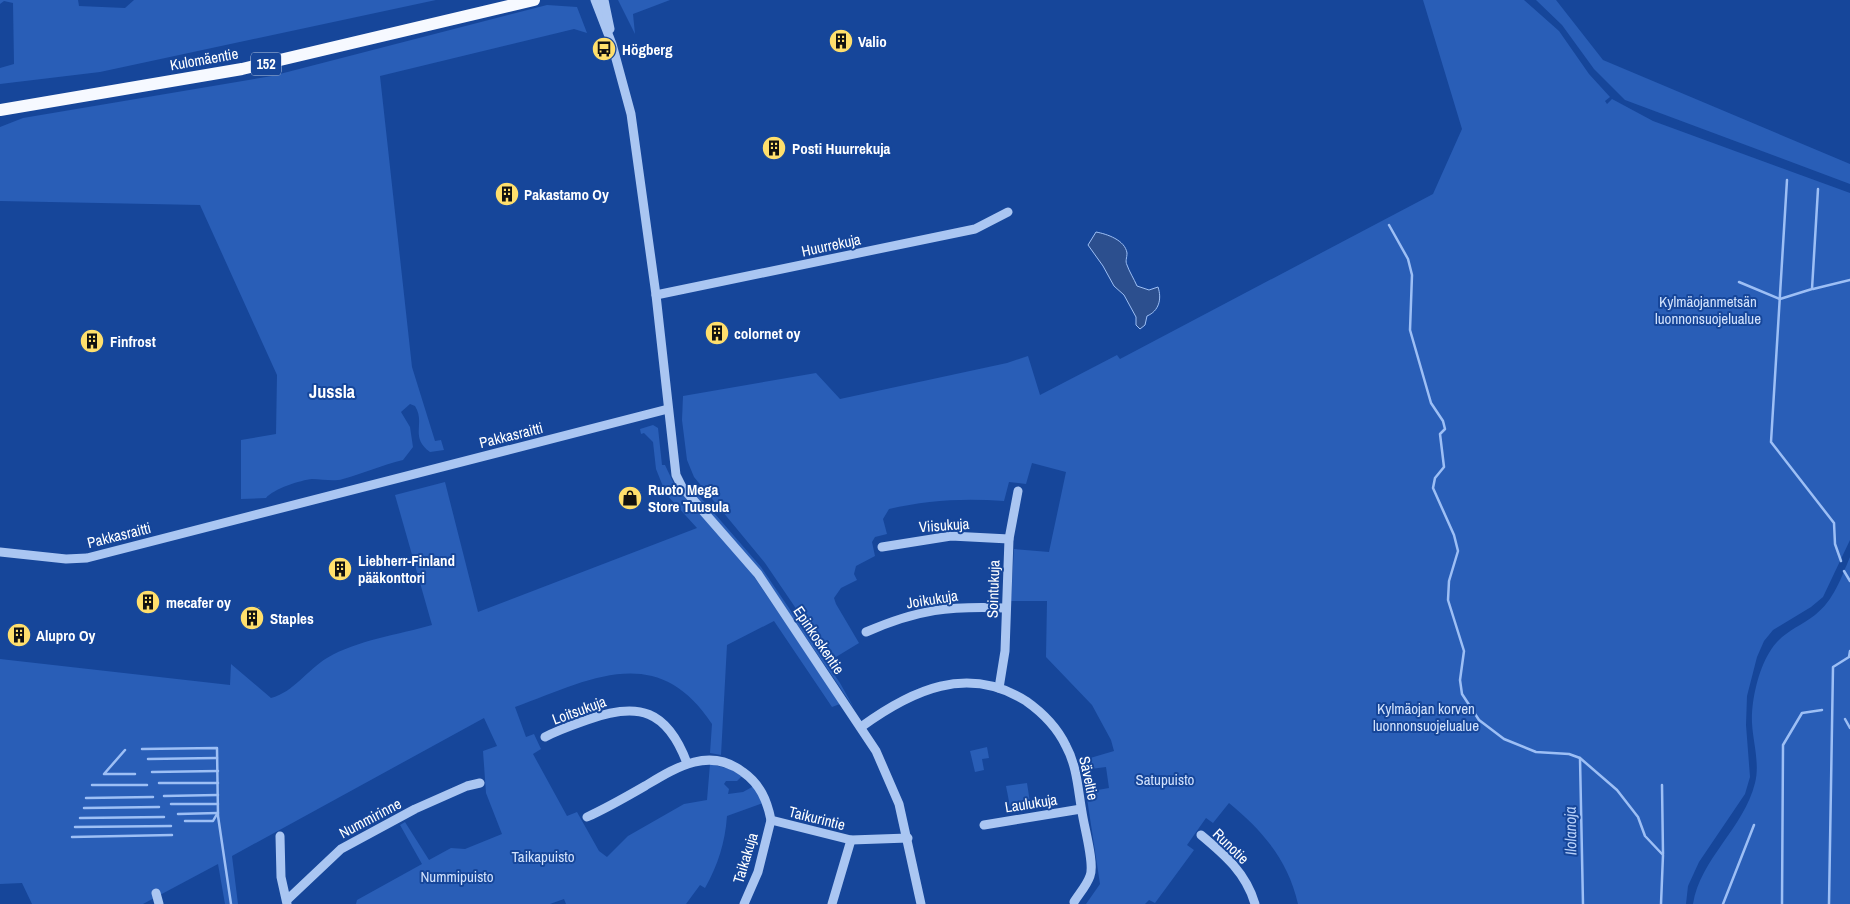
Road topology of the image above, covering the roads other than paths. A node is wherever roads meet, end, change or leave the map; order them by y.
1 (505, 0) edge
2 (534, 0) edge
3 (595, 0) edge
4 (604, 0) edge
5 (448, 19) junction
6 (612, 44) junction
7 (81, 95) junction
8 (0, 102) edge
9 (0, 110) edge
10 (1008, 212) dead end
11 (656, 295) junction
12 (668, 409) junction
13 (1018, 491) dead end
14 (1009, 539) junction
15 (882, 547) dead end
16 (0, 552) edge
17 (1006, 608) junction
18 (866, 632) dead end
19 (999, 688) junction
20 (861, 727) junction
21 (545, 738) dead end
22 (687, 763) junction
23 (480, 782) dead end
24 (1081, 809) junction
25 (588, 817) dead end
26 (770, 820) junction
27 (984, 825) dead end
28 (1201, 835) dead end
29 (280, 836) dead end
30 (908, 838) junction
31 (851, 840) junction
32 (156, 893) dead end
33 (287, 902) edge
34 (1074, 902) dead end
35 (160, 904) edge
36 (744, 904) edge
37 (832, 904) edge
38 (921, 904) edge
39 (1255, 904) edge

1 - 5 main road, Kulomäentie / 152
2 - 5 main road, Kulomäentie / 152
3 - 6 street
4 - 6 street
5 - 7 main road, Kulomäentie / 152
6 - 11 street
7 - 8 main road, Kulomäentie / 152
7 - 9 main road, Kulomäentie / 152
10 - 11 street, Huurrekuja
11 - 12 street
12 - 16 street, Pakkasraitti
12 - 20 street, Epinkoskentie
13 - 14 street, Sointukuja
14 - 15 street, Viisukuja
14 - 17 street, Sointukuja
17 - 18 street, Joikukuja
17 - 19 street, Sointukuja
19 - 20 street, Säveltie
19 - 24 street, Säveltie
20 - 30 street, Epinkoskentie
21 - 22 street, Loitsukuja
22 - 25 street, Taikurintie
22 - 26 street, Taikurintie
23 - 33 street, Nummirinne
24 - 27 street, Laulukuja
24 - 34 street, Säveltie
26 - 31 street, Taikurintie
26 - 36 street, Taikakuja
28 - 39 street, Runotie
29 - 33 street
30 - 31 street, Taikurintie
30 - 38 street, Epinkoskentie
31 - 37 street
32 - 35 street

